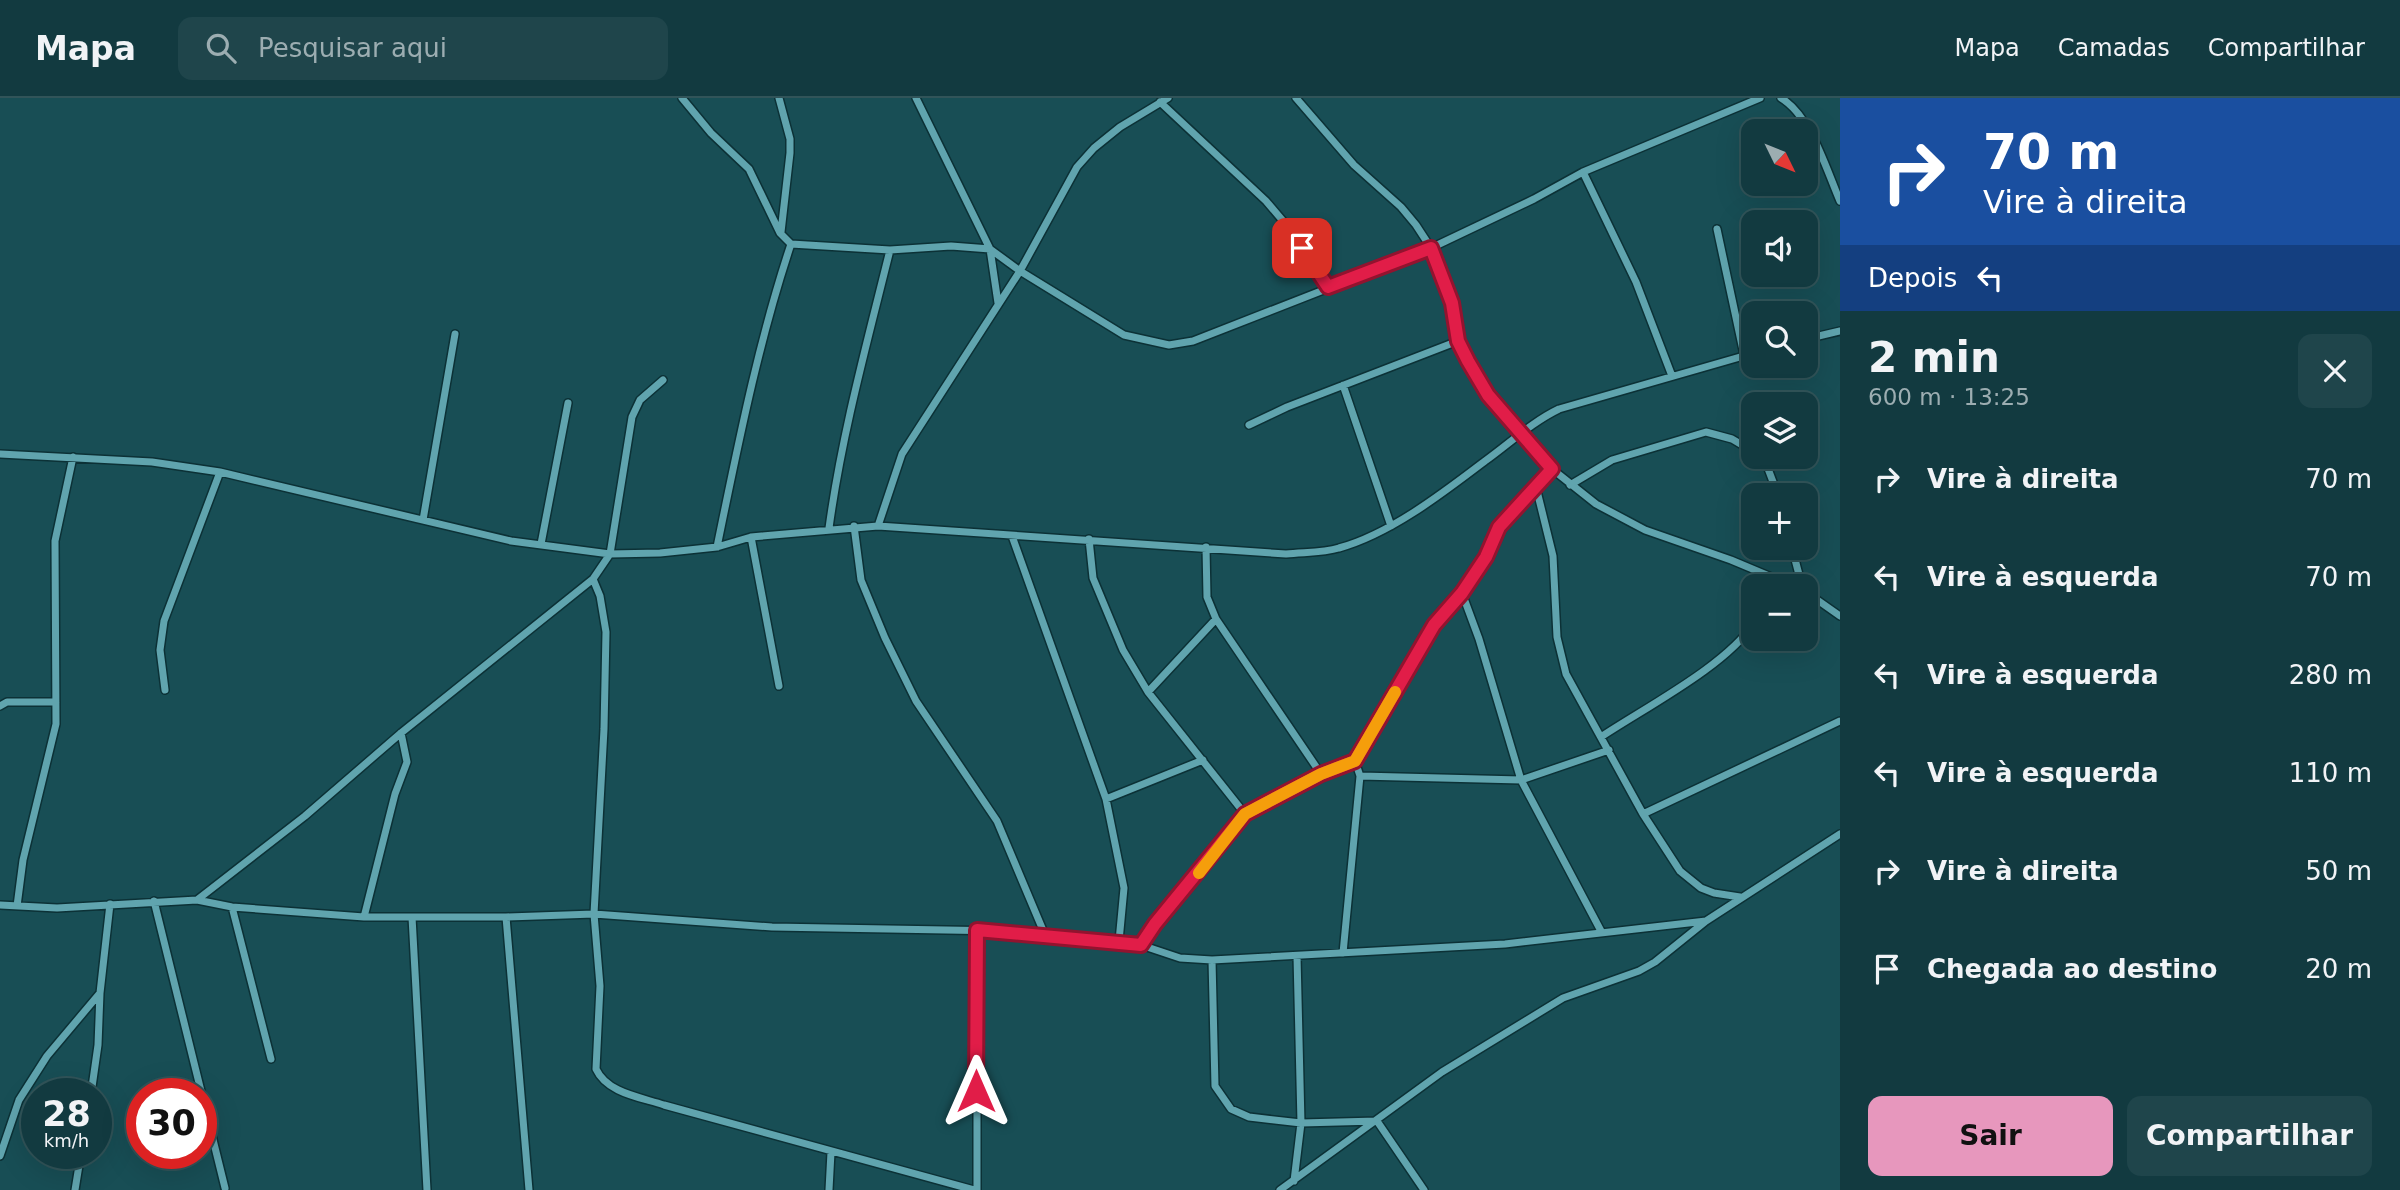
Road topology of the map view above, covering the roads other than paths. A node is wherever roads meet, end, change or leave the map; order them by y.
1 (682, 98) edge
2 (779, 98) edge
3 (916, 98) edge
4 (1168, 98) edge
5 (1296, 98) edge
6 (1760, 98) edge
7 (1781, 98) edge
8 (1160, 103) junction
9 (1583, 172) junction
10 (1840, 201) edge
11 (1717, 229) dead end
12 (780, 233) junction
13 (791, 244) junction
14 (1431, 248) junction
15 (990, 249) junction
16 (890, 250) junction
17 (1020, 271) junction
18 (1328, 287) junction
19 (998, 303) junction
20 (1840, 331) edge
21 (455, 334) dead end
22 (1818, 337) edge
23 (1458, 341) junction
24 (1741, 341) edge
25 (1741, 356) edge
26 (1672, 376) junction
27 (663, 380) dead end
28 (1343, 385) junction
29 (568, 403) dead end
30 (1249, 425) dead end
31 (1520, 434) junction
32 (1741, 444) edge
33 (0, 454) edge
34 (74, 457) junction
35 (1552, 469) junction
36 (219, 472) junction
37 (1570, 485) junction
38 (1536, 487) junction
39 (423, 520) junction
40 (854, 526) junction
41 (878, 526) junction
42 (1391, 526) junction
43 (829, 528) junction
44 (1012, 536) junction
45 (751, 537) junction
46 (1089, 539) junction
47 (541, 544) junction
48 (717, 547) junction
49 (1206, 547) junction
50 (610, 554) junction
51 (1758, 574) edge
52 (593, 579) junction
53 (1462, 593) junction
54 (1818, 600) edge
55 (1840, 616) edge
56 (1216, 619) junction
57 (1741, 640) edge
58 (779, 686) dead end
59 (165, 690) dead end
60 (1148, 692) junction
61 (56, 702) junction
62 (0, 706) edge
63 (1840, 720) edge
64 (401, 733) junction
65 (1601, 737) junction
66 (1609, 750) junction
67 (1203, 760) junction
68 (1355, 761) junction
69 (1321, 774) junction
70 (1360, 776) junction
71 (1521, 780) junction
72 (1106, 799) junction
73 (1245, 814) junction
74 (1643, 814) junction
75 (1840, 834) edge
76 (1740, 897) junction
77 (197, 900) junction
78 (154, 901) junction
79 (110, 904) junction
80 (0, 905) edge
81 (17, 906) junction
82 (232, 907) junction
83 (594, 914) junction
84 (364, 917) junction
85 (412, 917) junction
86 (506, 918) junction
87 (1706, 921) junction
88 (977, 930) junction
89 (1601, 931) junction
90 (1045, 935) junction
91 (1119, 941) junction
92 (1141, 945) junction
93 (1343, 953) junction
94 (1297, 956) junction
95 (1212, 960) junction
96 (100, 993) junction
97 (271, 1059) dead end
98 (93, 1078) edge
99 (1377, 1121) junction
100 (1301, 1123) junction
101 (831, 1152) junction
102 (0, 1156) edge
103 (78, 1169) edge
104 (1294, 1181) junction
105 (225, 1188) dead end
106 (75, 1190) edge
107 (427, 1190) edge
108 (529, 1190) edge
109 (829, 1190) edge
110 (976, 1190) edge
111 (1280, 1190) edge
112 (1424, 1190) edge

1 - 12 street
2 - 12 street
3 - 15 street
4 - 8 street
5 - 14 street
6 - 9 street
7 - 10 street
8 - 17 street
8 - 18 street
9 - 14 street
9 - 26 street
11 - 24 street
12 - 13 street
13 - 16 street
13 - 48 street
14 - 18 street
14 - 23 street
15 - 16 street
15 - 17 street
15 - 19 street
16 - 43 street
17 - 18 street
17 - 19 street
19 - 41 street
20 - 22 street
21 - 39 street
23 - 28 street
23 - 31 street
25 - 26 street
26 - 31 street
27 - 50 street
28 - 30 street
28 - 42 street
29 - 47 street
31 - 35 street
31 - 42 street
32 - 37 street
33 - 34 street
34 - 36 street
34 - 61 street
35 - 37 street
35 - 38 street
36 - 39 street
36 - 59 street
37 - 51 street
38 - 53 street
38 - 65 street
39 - 47 street
40 - 41 street
40 - 43 street
40 - 90 street
41 - 44 street
42 - 49 street
43 - 45 street
44 - 46 street
44 - 72 street
45 - 48 street
45 - 58 street
46 - 49 street
46 - 60 street
47 - 50 street
48 - 50 street
49 - 56 street
50 - 52 street
52 - 64 street
52 - 83 street
53 - 68 street
53 - 71 street
54 - 55 street
56 - 60 street
56 - 69 street
57 - 65 street
60 - 67 street
61 - 62 street
61 - 81 street
63 - 74 street
64 - 77 street
64 - 84 street
65 - 66 street
66 - 71 street
66 - 74 street
67 - 72 street
67 - 73 street
68 - 69 street
68 - 70 street
69 - 73 street
70 - 71 street
70 - 93 street
71 - 89 street
72 - 91 street
73 - 92 street
74 - 76 street
75 - 76 street
76 - 87 street
77 - 78 street
77 - 82 street
78 - 79 street
78 - 105 street
79 - 81 street
79 - 96 street
80 - 81 street
82 - 84 street
82 - 97 street
83 - 86 street
83 - 88 street
83 - 101 street
84 - 85 street
85 - 86 street
85 - 107 street
86 - 108 street
87 - 89 street
87 - 99 street
88 - 90 street
88 - 110 street
89 - 93 street
90 - 91 street
91 - 92 street
92 - 95 street
93 - 94 street
94 - 95 street
94 - 100 street
95 - 100 street
96 - 98 street
96 - 102 street
99 - 100 street
99 - 104 street
99 - 112 street
100 - 104 street
101 - 109 street
101 - 110 street
103 - 106 street
104 - 111 street

